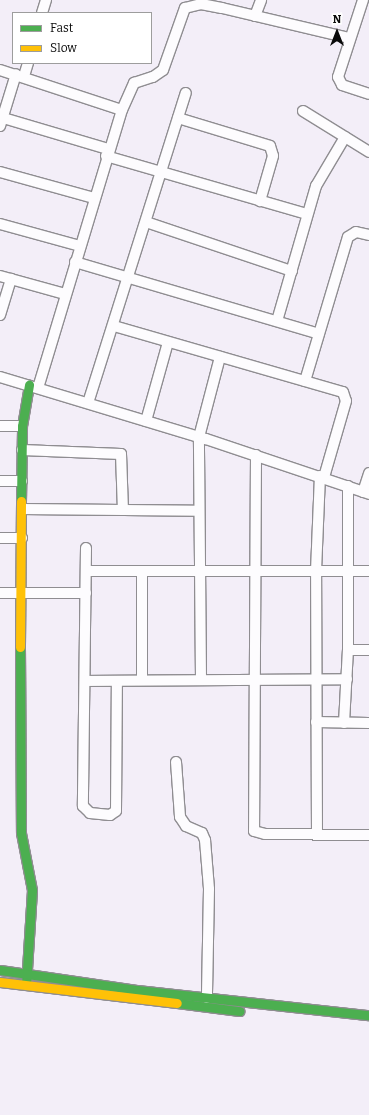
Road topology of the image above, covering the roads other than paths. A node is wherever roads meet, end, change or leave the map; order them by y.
1 (46, 0) edge
2 (261, 0) edge
3 (363, 0) edge
4 (223, 4) edge
5 (42, 12) edge
6 (255, 16) junction
7 (349, 38) junction
8 (27, 64) edge
9 (0, 70) edge
10 (20, 75) junction
11 (186, 94) dead end
12 (369, 94) edge
13 (122, 110) junction
14 (303, 111) dead end
15 (178, 118) junction
16 (1, 120) edge
17 (345, 137) junction
18 (107, 152) junction
19 (369, 152) edge
20 (0, 172) edge
21 (162, 172) junction
22 (94, 198) junction
23 (260, 201) junction
24 (307, 214) junction
25 (146, 222) junction
26 (0, 224) edge
27 (369, 235) edge
28 (80, 246) junction
29 (75, 262) junction
30 (292, 271) junction
31 (0, 276) edge
32 (129, 278) junction
33 (11, 279) junction
34 (65, 294) junction
35 (0, 315) edge
36 (277, 321) junction
37 (114, 326) junction
38 (318, 334) junction
39 (168, 342) junction
40 (220, 356) junction
41 (0, 376) edge
42 (306, 381) junction
43 (33, 387) junction
44 (88, 403) junction
45 (146, 421) junction
46 (0, 426) edge
47 (22, 426) junction
48 (199, 437) junction
49 (22, 450) junction
50 (256, 455) junction
51 (369, 473) edge
52 (322, 477) junction
53 (0, 481) edge
54 (22, 481) junction
55 (348, 486) junction
56 (366, 493) edge
57 (22, 509) junction
58 (123, 510) junction
59 (199, 511) junction
60 (0, 538) edge
61 (22, 538) junction
62 (86, 548) dead end
63 (86, 571) junction
64 (142, 571) junction
65 (200, 571) junction
66 (256, 571) junction
67 (316, 571) junction
68 (347, 571) junction
69 (369, 571) edge
70 (0, 593) edge
71 (22, 593) junction
72 (86, 593) junction
73 (348, 650) junction
74 (369, 650) edge
75 (316, 678) junction
76 (255, 679) junction
77 (142, 680) junction
78 (201, 680) junction
79 (347, 680) junction
80 (86, 681) junction
81 (117, 681) junction
82 (316, 722) junction
83 (344, 723) junction
84 (369, 724) edge
85 (176, 762) dead end
86 (317, 835) junction
87 (369, 835) edge
88 (0, 970) edge
89 (28, 974) junction
90 (0, 982) edge
91 (26, 985) junction
92 (207, 998) junction
93 (369, 1015) edge
94 (369, 1025) edge

1 - 5 street
2 - 6 street
3 - 7 street
4 - 6 street
4 - 13 street
6 - 7 street
7 - 12 street
8 - 10 street
9 - 10 street
10 - 13 street
10 - 16 street
11 - 15 street
13 - 18 street
14 - 17 street
15 - 21 street
15 - 23 street
16 - 18 street
17 - 19 street
17 - 24 street
18 - 21 street
18 - 22 street
20 - 22 street
21 - 23 street
21 - 25 street
22 - 28 street
23 - 24 street
24 - 30 street
25 - 30 street
25 - 32 street
26 - 28 street
27 - 38 street
28 - 29 street
29 - 32 street
29 - 34 street
30 - 36 street
31 - 33 street
32 - 36 street
32 - 37 street
33 - 34 street
33 - 35 street
34 - 43 street
36 - 38 street
37 - 39 street
37 - 44 street
38 - 42 street
39 - 40 street
39 - 45 street
40 - 42 street
40 - 48 street
41 - 43 street
42 - 52 street
43 - 44 street
43 - 47 main road
44 - 45 street
45 - 48 street
46 - 47 street
47 - 49 main road
48 - 50 street
48 - 59 street
49 - 54 main road
49 - 58 street
50 - 52 street
50 - 66 street
51 - 56 street
52 - 55 street
52 - 67 street
53 - 54 street
54 - 57 main road
55 - 56 street
55 - 68 street
57 - 58 street
57 - 61 main road
58 - 59 street
59 - 65 street
60 - 61 street
61 - 71 main road
62 - 63 street
63 - 64 street
63 - 72 street
64 - 65 street
64 - 77 street
65 - 66 street
65 - 78 street
66 - 67 street
66 - 76 street
67 - 68 street
67 - 75 street
68 - 69 street
68 - 73 street
70 - 71 street
71 - 72 street
71 - 89 main road
72 - 80 street
73 - 74 street
73 - 79 street
75 - 76 street
75 - 79 street
75 - 82 street
76 - 78 street
76 - 86 street
77 - 78 street
77 - 81 street
79 - 83 street
80 - 81 street
80 - 81 street
82 - 83 street
82 - 86 street
83 - 84 street
85 - 92 street
86 - 87 street
88 - 89 main road
89 - 91 main road
89 - 92 main road
90 - 91 main road
91 - 94 main road
92 - 93 main road

